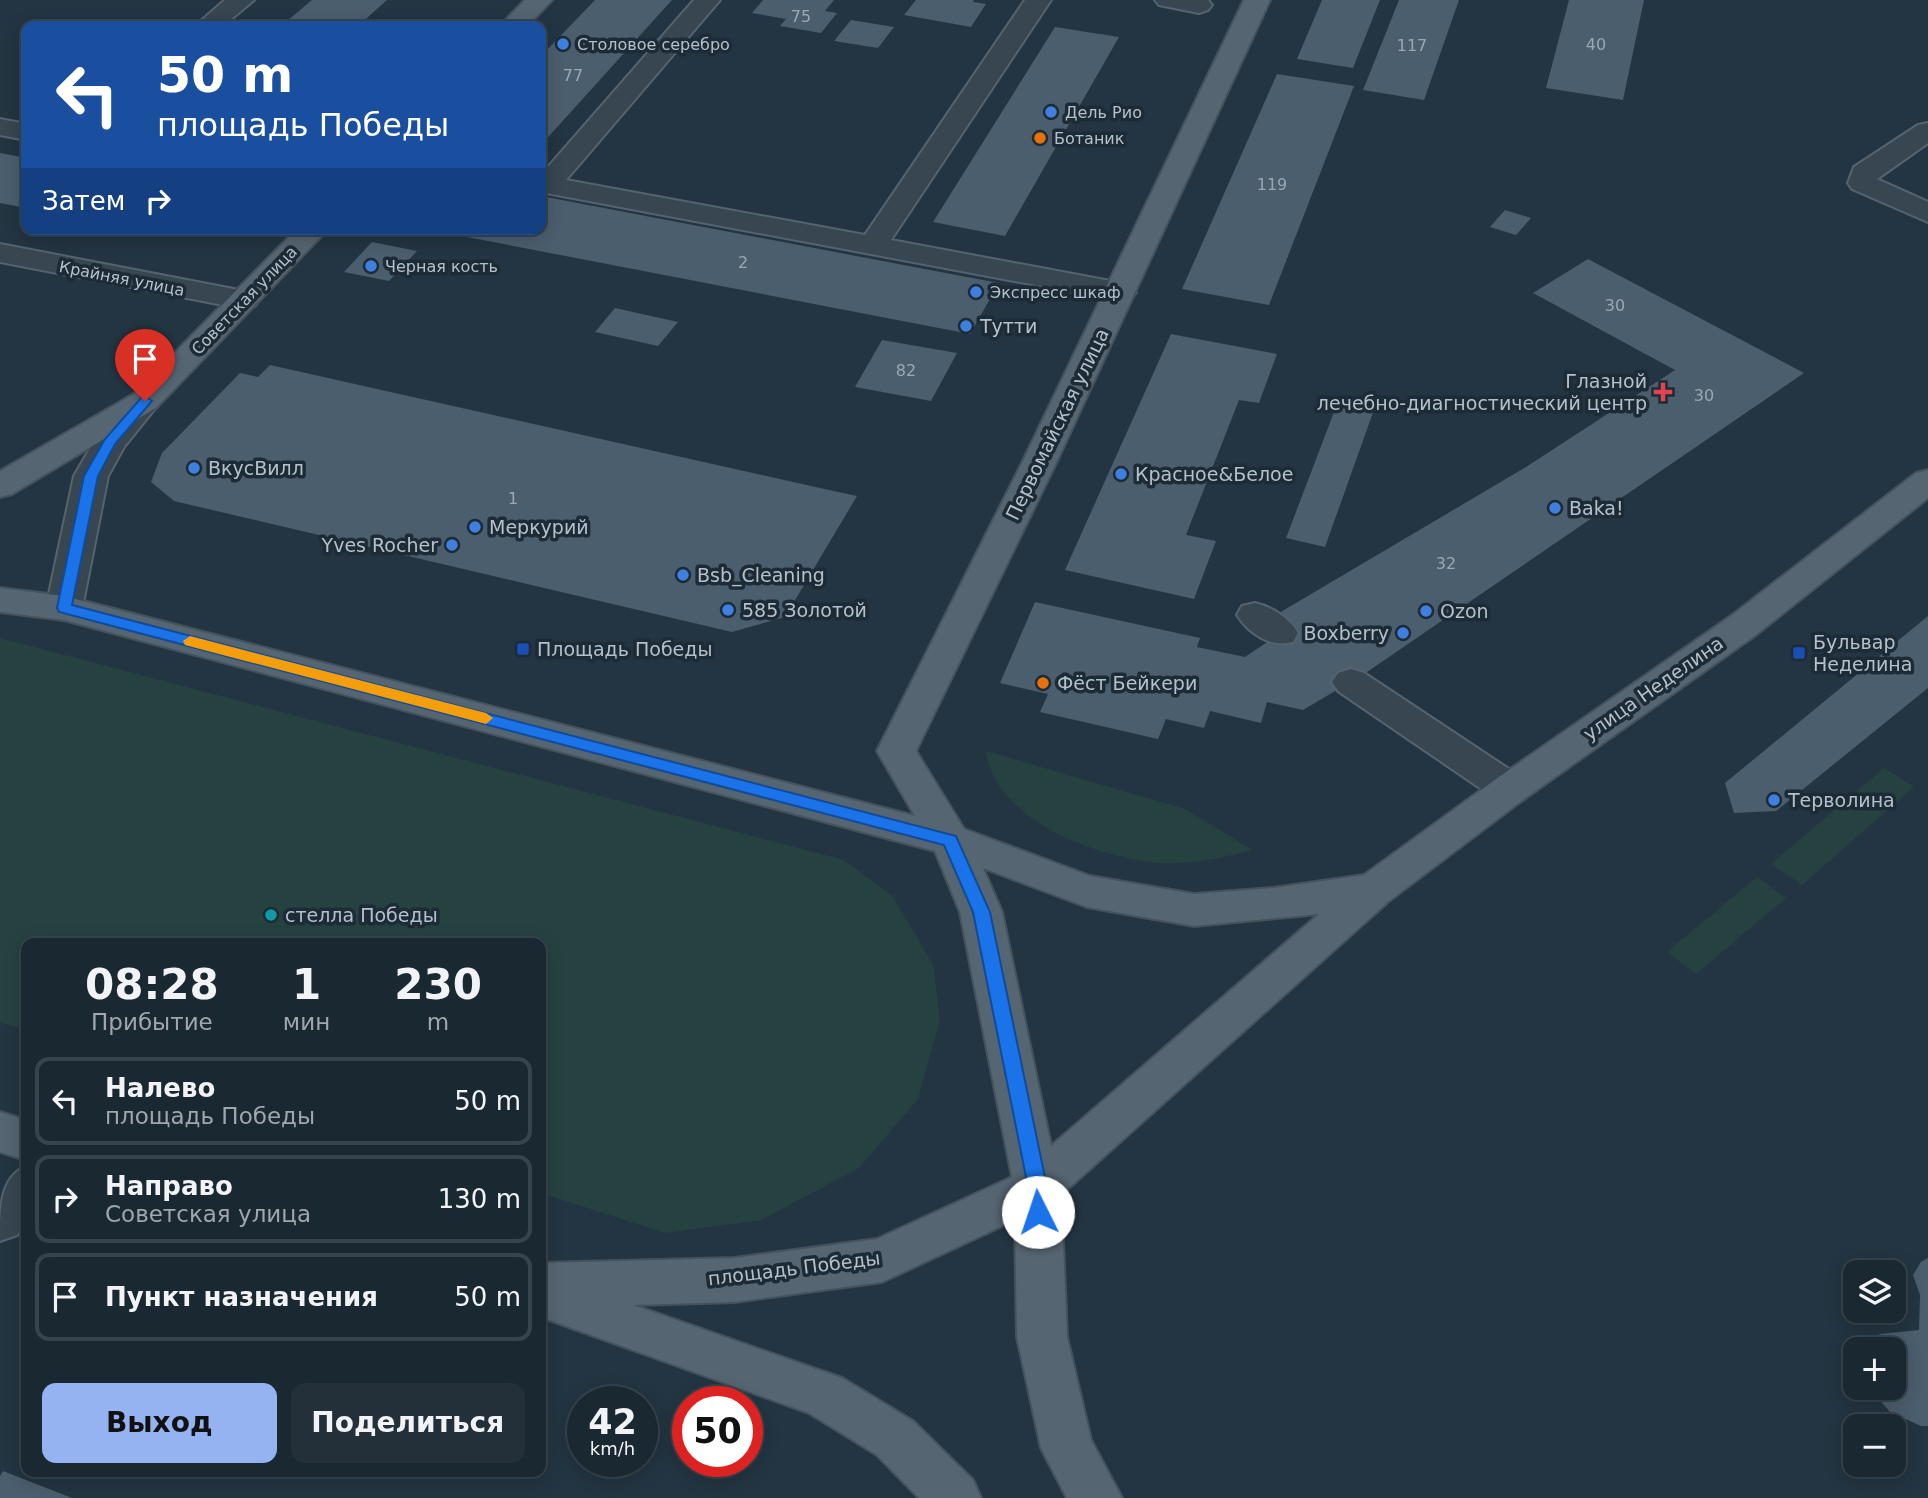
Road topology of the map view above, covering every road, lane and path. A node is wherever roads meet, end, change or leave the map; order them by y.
1 (241, 0) edge
2 (539, 0) edge
3 (707, 0) edge
4 (1038, 0) edge
5 (1168, 0) edge
6 (1257, 0) edge
7 (1199, 5) dead end
8 (214, 21) edge
9 (518, 21) edge
10 (0, 127) edge
11 (21, 131) edge
12 (1928, 131) edge
13 (1928, 213) edge
14 (308, 235) edge
15 (872, 246) junction
16 (0, 253) edge
17 (1121, 292) junction
18 (244, 300) junction
19 (145, 401) junction
20 (13, 479) edge
21 (1928, 481) edge
22 (0, 600) edge
23 (64, 608) junction
24 (1351, 682) dead end
25 (1510, 789) junction
26 (950, 840) junction
27 (1374, 890) junction
28 (0, 1132) edge
29 (21, 1138) edge
30 (1037, 1187) junction
31 (21, 1193) edge
32 (0, 1220) edge
33 (546, 1285) edge
34 (546, 1297) edge
35 (955, 1498) edge
36 (1096, 1498) edge

1 - 8 street
2 - 9 main road
3 - 15 street
4 - 15 street
5 - 7 street
6 - 17 main road, Первомайская улица
10 - 11 street
12 - 13 street
14 - 18 main road, Советская улица
15 - 17 street
16 - 18 street, Крайняя улица
17 - 26 main road, Первомайская улица
18 - 19 main road, Советская улица
19 - 20 main road, Советская улица
19 - 23 street, Советская улица
21 - 25 main road, улица Неделина
22 - 23 main road
23 - 26 main road
24 - 25 street
25 - 27 main road, улица Неделина
26 - 27 main road
26 - 30 main road
27 - 30 main road, площадь Победы
28 - 29 main road
30 - 33 main road, площадь Победы
30 - 36 main road
31 - 32 street
34 - 35 main road

